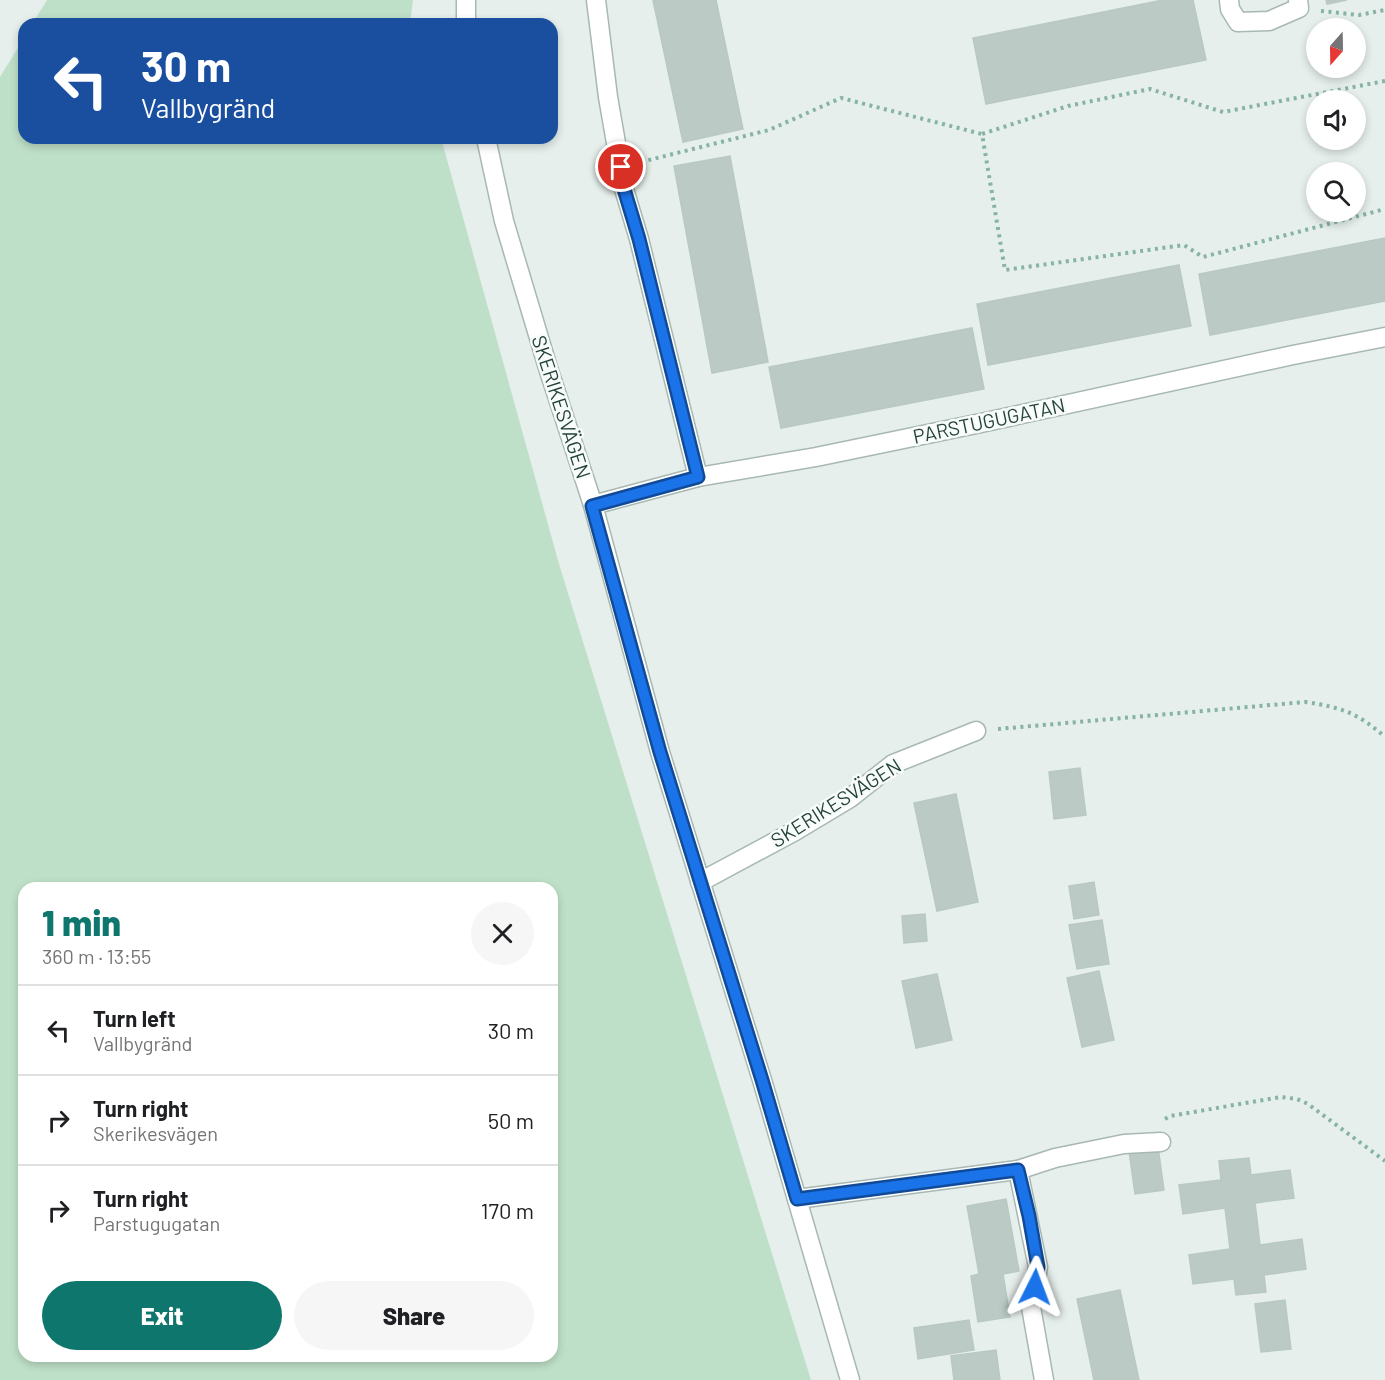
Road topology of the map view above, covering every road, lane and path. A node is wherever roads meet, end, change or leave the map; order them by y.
1 (466, 0) edge
2 (596, 0) edge
3 (1229, 0) edge
4 (1298, 4) edge
5 (1385, 10) edge
6 (466, 18) edge
7 (1385, 81) edge
8 (982, 134) junction
9 (487, 144) edge
10 (621, 167) junction
11 (1385, 209) edge
12 (1385, 337) edge
13 (698, 477) junction
14 (592, 506) junction
15 (976, 731) joint
16 (1385, 737) edge
17 (700, 882) junction
18 (1160, 1122) dead end
19 (1161, 1142) dead end
20 (1385, 1161) edge
21 (1018, 1170) junction
22 (797, 1199) junction
23 (850, 1380) edge
24 (1044, 1380) edge

1 - 6 street
2 - 10 street
3 - 4 street
4 - 5 path
7 - 8 path
8 - 10 path
8 - 11 path
9 - 14 street, SKERIKESVÄGEN
10 - 13 street
12 - 13 street, PARSTUGUGATAN
13 - 14 street, PARSTUGUGATAN
14 - 17 street, SKERIKESVÄGEN
15 - 16 path
15 - 17 street, SKERIKESVÄGEN
17 - 22 street, SKERIKESVÄGEN
18 - 20 path
19 - 21 street
21 - 22 street
21 - 24 street
22 - 23 street, SKERIKESVÄGEN

